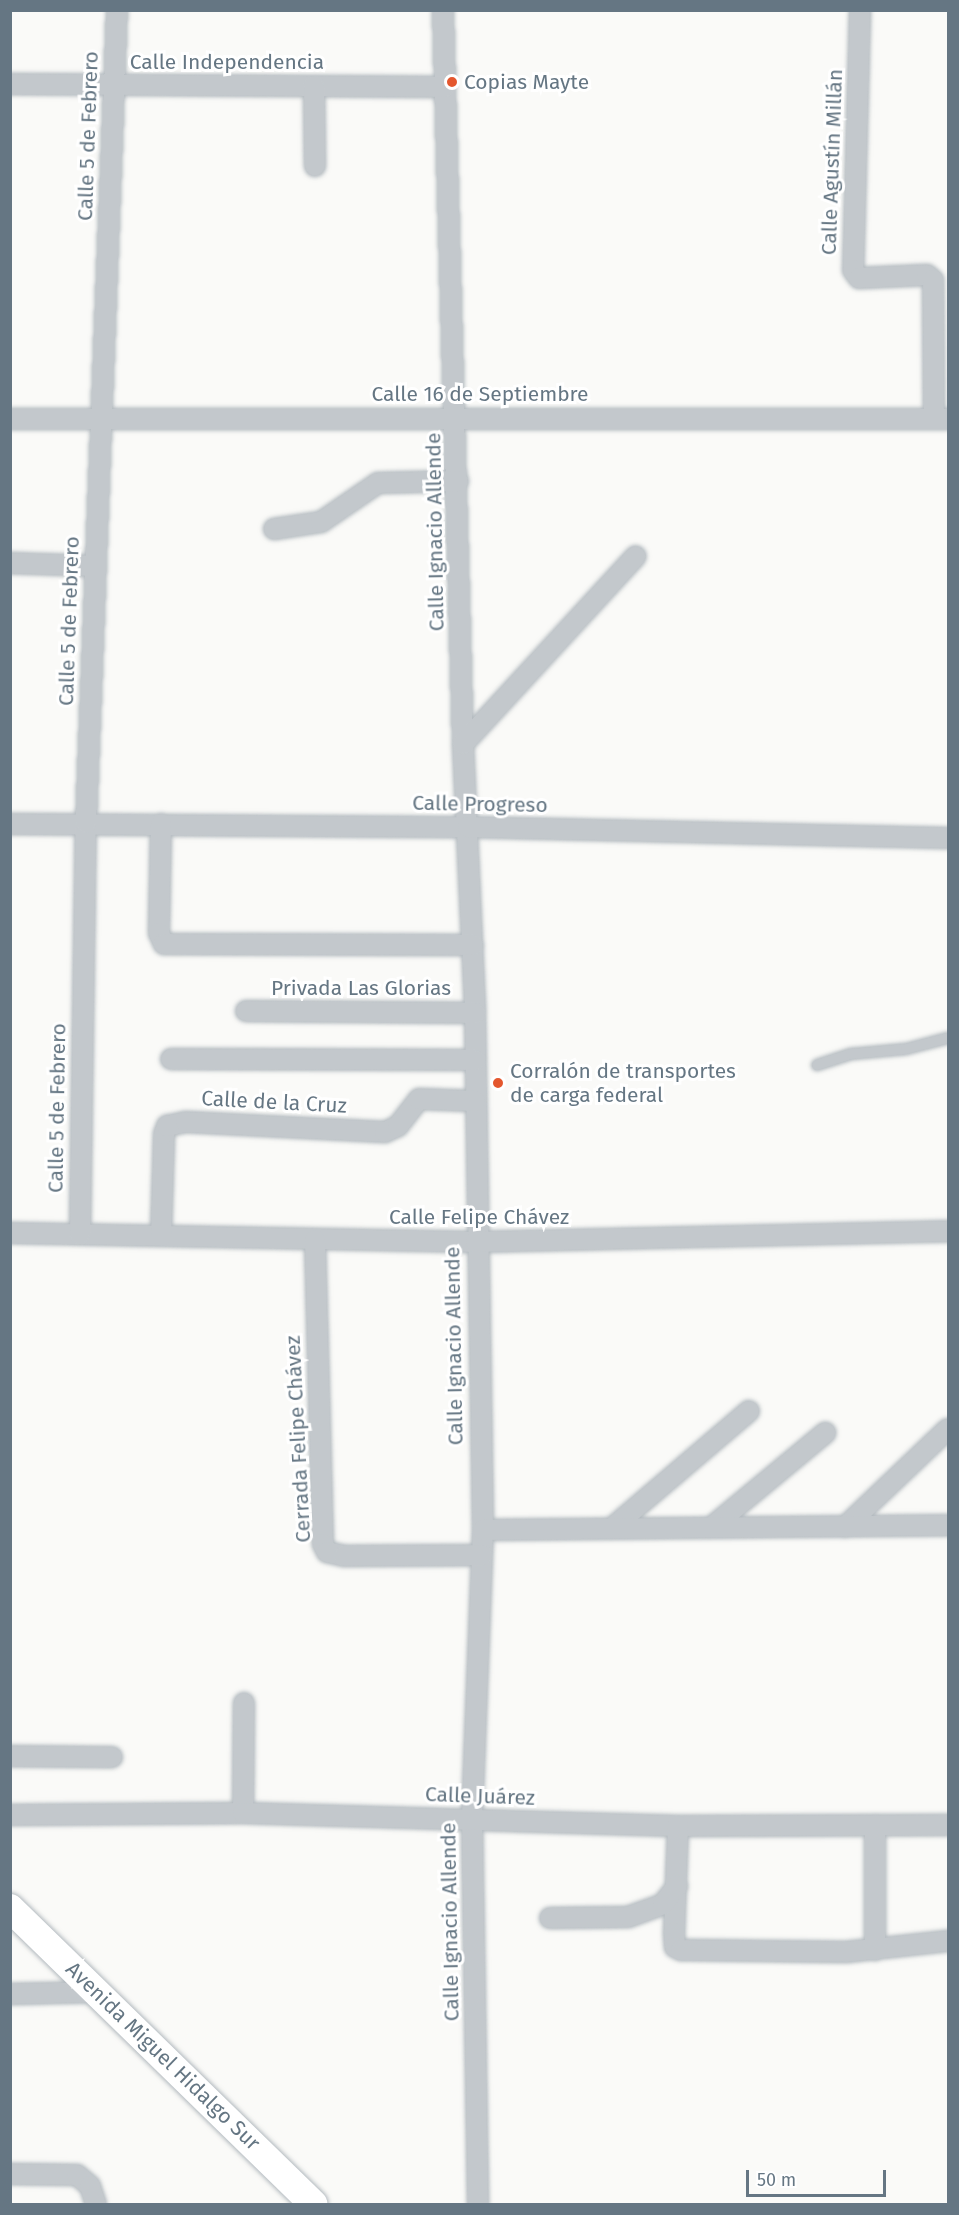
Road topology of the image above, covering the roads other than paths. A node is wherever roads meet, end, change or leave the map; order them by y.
1 (117, 10) edge
2 (443, 10) edge
3 (860, 10) edge
4 (10, 84) edge
5 (113, 86) junction
6 (314, 86) junction
7 (444, 87) junction
8 (315, 166) dead end
9 (456, 418) junction
10 (10, 419) edge
11 (104, 419) junction
12 (941, 419) edge
13 (459, 482) junction
14 (274, 529) dead end
15 (636, 556) dead end
16 (10, 562) edge
17 (94, 566) junction
18 (463, 744) junction
19 (86, 823) junction
20 (10, 824) edge
21 (161, 824) junction
22 (468, 827) junction
23 (948, 838) edge
24 (473, 945) junction
25 (246, 1011) dead end
26 (475, 1013) junction
27 (948, 1038) edge
28 (171, 1059) dead end
29 (475, 1060) junction
30 (817, 1065) dead end
31 (475, 1101) junction
32 (948, 1231) edge
33 (10, 1233) edge
34 (80, 1234) junction
35 (162, 1236) junction
36 (315, 1240) junction
37 (476, 1242) junction
38 (749, 1411) dead end
39 (948, 1429) edge
40 (825, 1433) dead end
41 (948, 1525) edge
42 (713, 1526) junction
43 (845, 1527) junction
44 (612, 1528) junction
45 (483, 1530) junction
46 (482, 1555) junction
47 (244, 1703) dead end
48 (10, 1756) edge
49 (112, 1757) dead end
50 (243, 1813) junction
51 (10, 1815) edge
52 (472, 1819) junction
53 (875, 1825) junction
54 (948, 1825) edge
55 (678, 1826) junction
56 (677, 1886) junction
57 (10, 1908) edge
58 (550, 1918) dead end
59 (948, 1941) edge
60 (875, 1950) junction
61 (99, 1992) junction
62 (10, 1994) edge
63 (10, 2174) edge
64 (96, 2205) edge
65 (313, 2205) edge
66 (478, 2205) edge

1 - 5 street, Calle 5 de Febrero
2 - 7 street, Calle Ignacio Allende
3 - 12 street, Calle Agustín Millán
4 - 5 street, Calle Independencia
5 - 6 street, Calle Independencia
5 - 11 street, Calle 5 de Febrero
6 - 7 street, Calle Independencia
6 - 8 street
7 - 9 street, Calle Ignacio Allende
9 - 11 street, Calle 16 de Septiembre
9 - 12 street, Calle 16 de Septiembre
9 - 13 street, Calle Ignacio Allende
10 - 11 street, Calle 16 de Septiembre
11 - 17 street, Calle 5 de Febrero
13 - 14 street
13 - 18 street, Calle Ignacio Allende
15 - 18 street
16 - 17 street
17 - 19 street, Calle 5 de Febrero
18 - 22 street, Calle Ignacio Allende
19 - 20 street, Calle Progreso
19 - 21 street, Calle Progreso
19 - 34 street, Calle 5 de Febrero
21 - 22 street, Calle Progreso
21 - 24 street
22 - 23 street, Calle Progreso
22 - 24 street, Calle Ignacio Allende
24 - 26 street, Calle Ignacio Allende
25 - 26 street, Privada Las Glorias
26 - 29 street, Calle Ignacio Allende
27 - 30 lane
28 - 29 street
29 - 31 street, Calle Ignacio Allende
31 - 35 street, Calle de la Cruz
31 - 37 street, Calle Ignacio Allende
32 - 37 street, Calle Felipe Chávez
33 - 34 street, Calle Felipe Chávez
34 - 35 street, Calle Felipe Chávez
35 - 36 street, Calle Felipe Chávez
36 - 37 street, Calle Felipe Chávez
36 - 46 street, Cerrada Felipe Chávez
37 - 45 street, Calle Ignacio Allende
38 - 44 street
39 - 43 street
40 - 42 street
41 - 43 street
42 - 43 street
42 - 44 street
44 - 45 street
45 - 46 street, Calle Ignacio Allende
46 - 52 street, Calle Ignacio Allende
47 - 50 street
48 - 49 street
50 - 51 street, Calle Juárez
50 - 52 street, Calle Juárez
52 - 55 street, Calle Juárez
52 - 66 street, Calle Ignacio Allende
53 - 54 street, Calle Juárez
53 - 55 street, Calle Juárez
53 - 60 street
55 - 56 street
56 - 58 street
56 - 60 street
57 - 61 main road, Avenida Miguel Hidalgo Sur
59 - 60 street
61 - 62 street
61 - 65 main road, Avenida Miguel Hidalgo Sur
63 - 64 street

